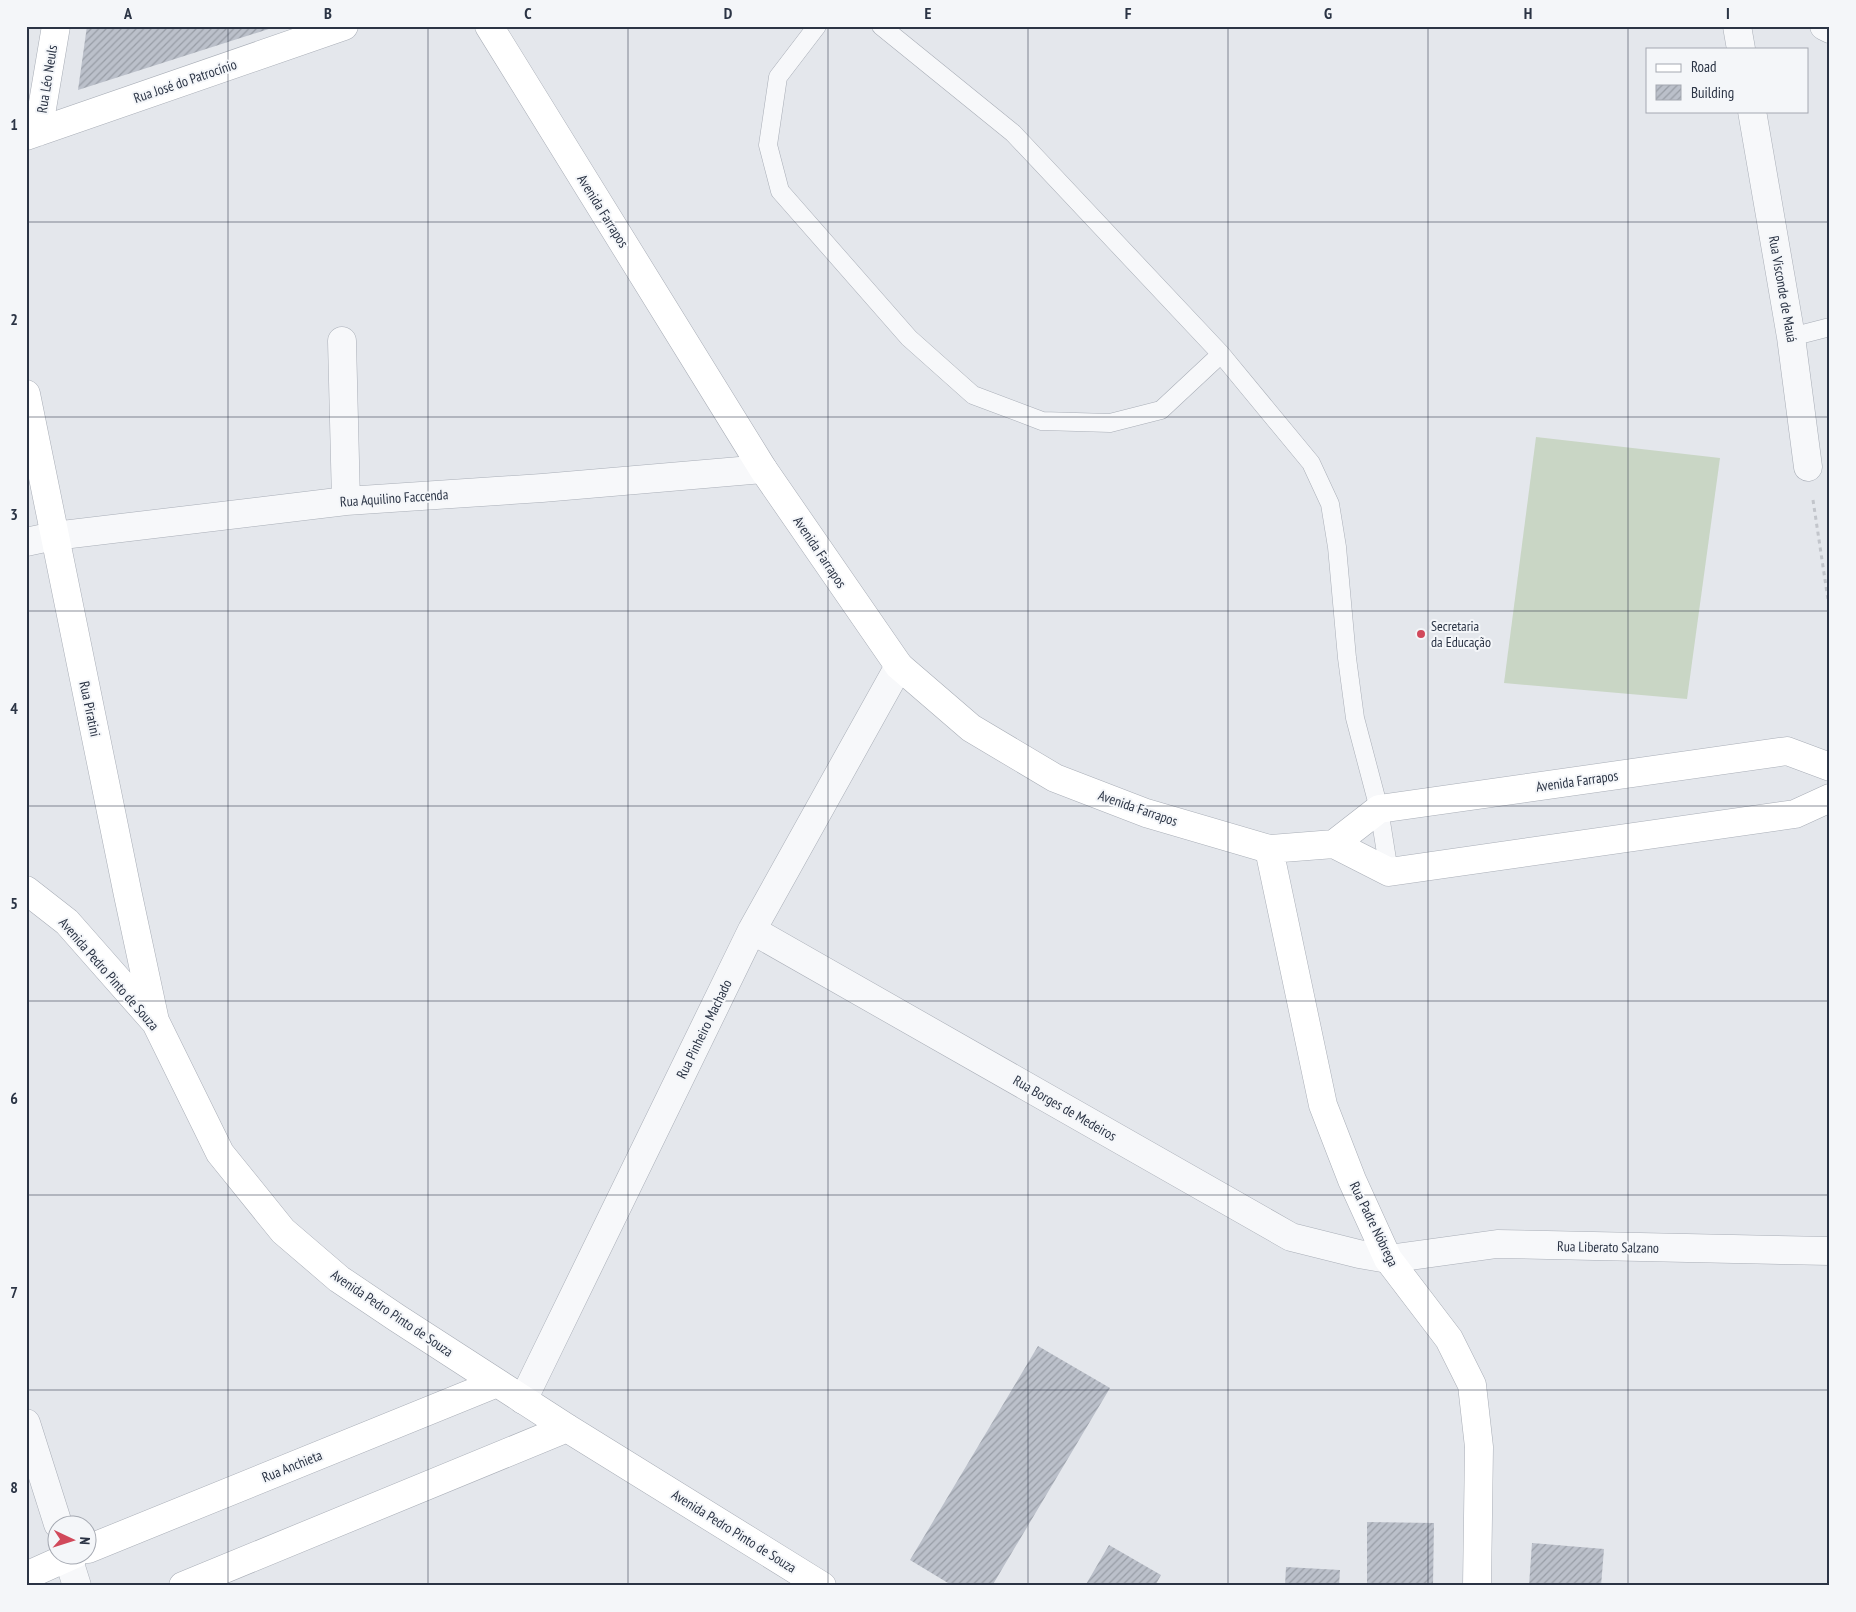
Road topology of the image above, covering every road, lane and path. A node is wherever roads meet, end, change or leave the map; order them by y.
1 (56, 26) edge
2 (344, 26) edge
3 (489, 26) edge
4 (817, 26) edge
5 (881, 26) edge
6 (1737, 26) edge
7 (1824, 26) edge
8 (1830, 28) edge
9 (1741, 48) edge
10 (1752, 112) edge
11 (32, 134) edge
12 (1830, 327) edge
13 (1792, 337) junction
14 (342, 340) dead end
15 (1221, 354) junction
16 (26, 394) edge
17 (1808, 467) joint
18 (763, 469) junction
19 (346, 501) junction
20 (54, 536) junction
21 (26, 542) edge
22 (1830, 613) edge
23 (898, 666) junction
24 (1830, 767) edge
25 (1830, 798) edge
26 (1379, 809) junction
27 (1334, 844) junction
28 (1269, 849) junction
29 (1389, 872) junction
30 (26, 890) edge
31 (752, 930) junction
32 (156, 1022) junction
33 (1830, 1251) edge
34 (1388, 1259) junction
35 (497, 1383) junction
36 (523, 1400) junction
37 (26, 1423) edge
38 (567, 1428) junction
39 (55, 1514) edge
40 (98, 1544) edge
41 (52, 1564) edge
42 (75, 1564) edge
43 (26, 1576) edge
44 (821, 1585) edge
45 (77, 1586) edge
46 (183, 1586) edge
47 (1477, 1586) edge

1 - 11 street, Rua Léo Neuls
2 - 11 street, Rua José do Patrocínio
3 - 18 street, Avenida Farrapos
4 - 15 lane
5 - 15 lane
6 - 9 street
7 - 8 street
10 - 13 street, Rua Visconde de Mauá
12 - 13 lane
13 - 17 street, Rua Visconde de Mauá
14 - 19 street
15 - 26 lane
16 - 20 street, Rua Piratini
17 - 22 path
18 - 19 street, Rua Aquilino Faccenda
18 - 23 street, Avenida Farrapos
19 - 20 street, Rua Aquilino Faccenda
20 - 21 street, Rua Aquilino Faccenda
20 - 32 street, Rua Piratini
23 - 28 street, Avenida Farrapos
23 - 31 street, Rua Pinheiro Machado
24 - 26 street, Avenida Farrapos
25 - 29 street
26 - 27 street, Avenida Farrapos
26 - 29 lane
27 - 28 street, Avenida Farrapos
27 - 29 street
28 - 34 street, Rua Padre Nóbrega
30 - 32 street, Avenida Pedro Pinto de Souza
31 - 34 street, Rua Borges de Medeiros
31 - 36 street, Rua Pinheiro Machado
32 - 35 street, Avenida Pedro Pinto de Souza
33 - 34 street, Rua Liberato Salzano
34 - 47 street, Rua Padre Nóbrega
35 - 36 street, Avenida Pedro Pinto de Souza
35 - 40 street, Rua Anchieta
36 - 38 street, Avenida Pedro Pinto de Souza
37 - 39 street
38 - 44 street, Avenida Pedro Pinto de Souza
38 - 46 street
41 - 43 street, Rua Anchieta
42 - 45 street

